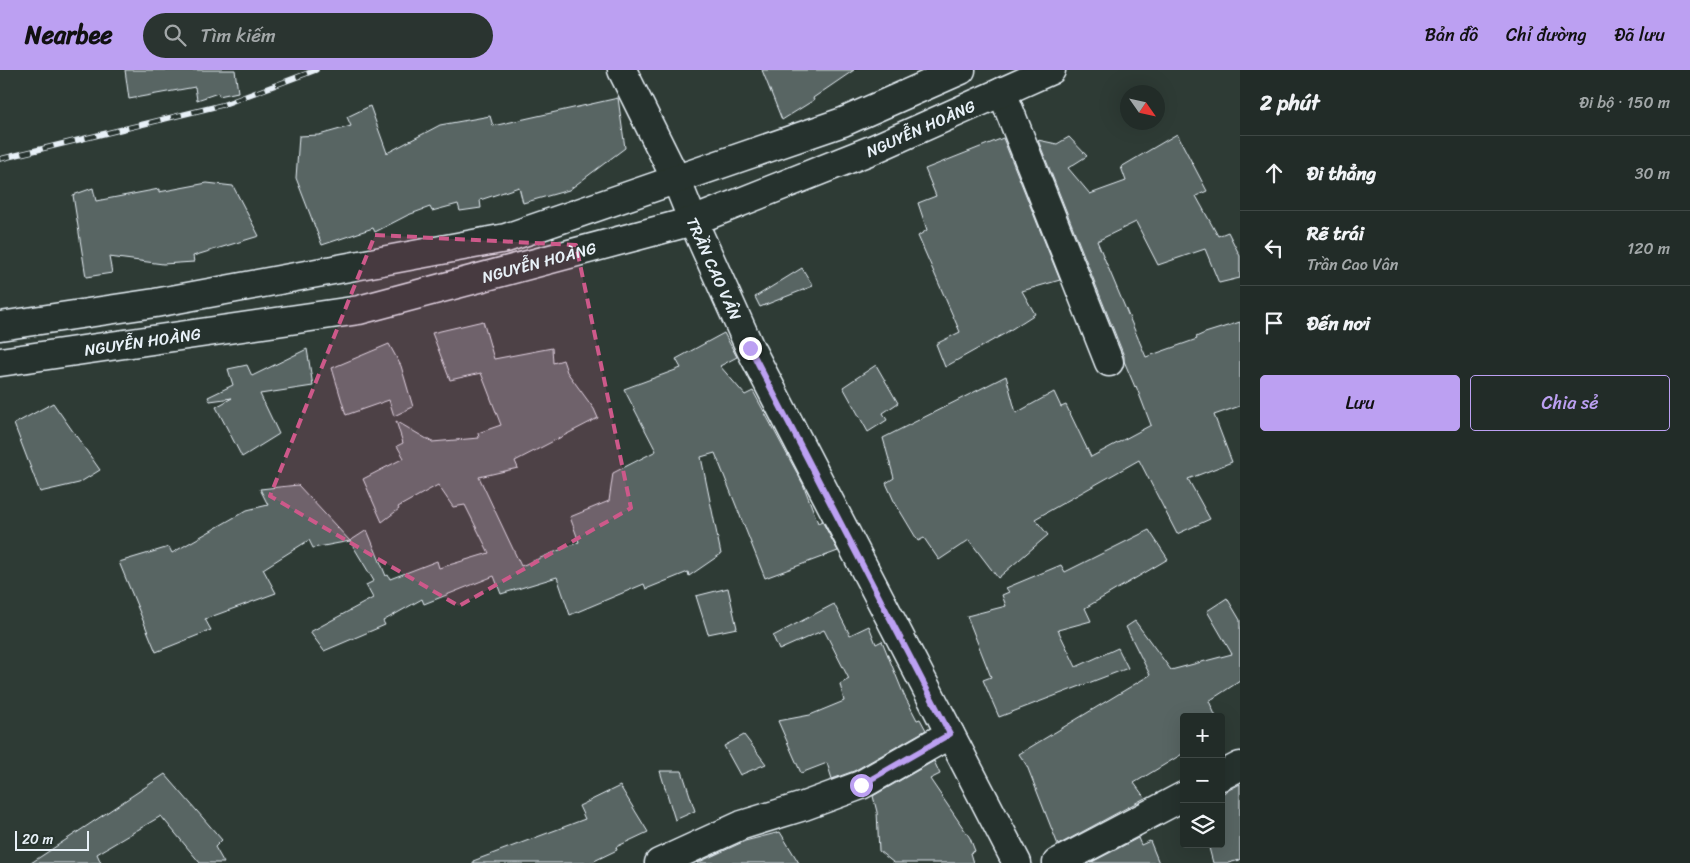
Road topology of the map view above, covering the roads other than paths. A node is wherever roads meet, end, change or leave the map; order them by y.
1 (622, 70) edge
2 (961, 70) edge
3 (1050, 70) edge
4 (1002, 92) junction
5 (676, 179) junction
6 (693, 221) junction
7 (0, 326) edge
8 (0, 362) edge
9 (1109, 362) dead end
10 (950, 734) junction
11 (1240, 766) edge
12 (1225, 774) edge
13 (1180, 798) edge
14 (659, 863) edge
15 (1017, 863) edge
16 (1057, 863) edge

1 - 5 main road, TRẦN CAO VÂN
2 - 5 main road, NGUYỄN HOÀNG
3 - 4 main road, NGUYỄN HOÀNG
4 - 6 main road, NGUYỄN HOÀNG
4 - 9 main road
5 - 6 main road, TRẦN CAO VÂN
5 - 7 main road, NGUYỄN HOÀNG
6 - 8 main road, NGUYỄN HOÀNG
6 - 10 main road, TRẦN CAO VÂN
10 - 14 main road
10 - 15 main road, TRẦN CAO VÂN
11 - 12 main road
13 - 16 main road

